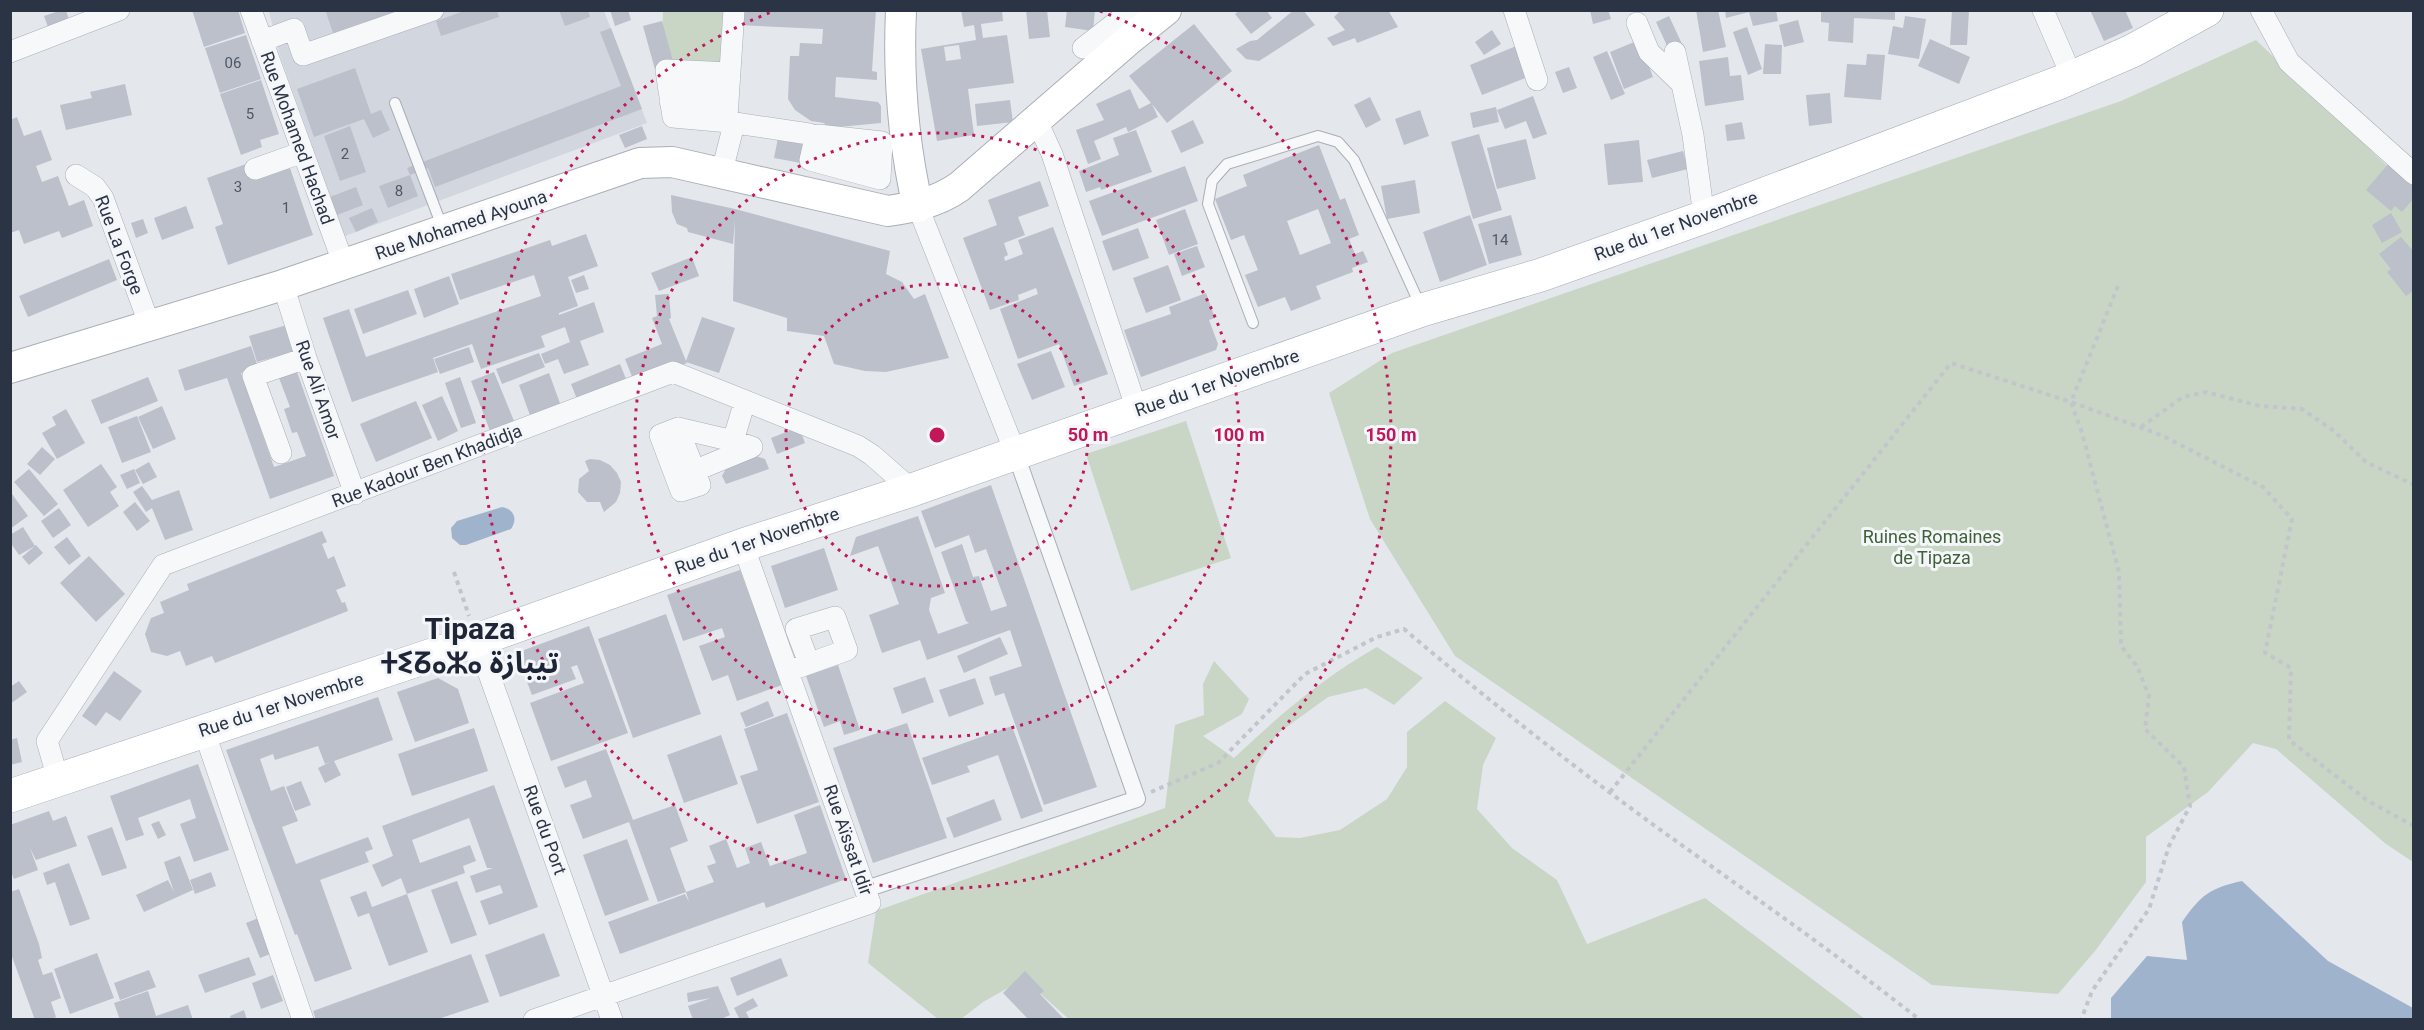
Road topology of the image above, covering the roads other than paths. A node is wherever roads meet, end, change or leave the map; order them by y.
1 (119, 10) edge
2 (250, 10) edge
3 (433, 10) edge
4 (734, 10) edge
5 (900, 10) edge
6 (1132, 10) edge
7 (1166, 10) edge
8 (1514, 10) edge
9 (2043, 10) edge
10 (2207, 10) edge
11 (2261, 10) edge
12 (1111, 20) edge
13 (1637, 23) dead end
14 (262, 41) junction
15 (1083, 48) dead end
16 (10, 52) edge
17 (1675, 52) dead end
18 (2072, 77) junction
19 (1538, 80) dead end
20 (1681, 83) junction
21 (729, 98) junction
22 (395, 103) dead end
23 (1036, 119) junction
24 (303, 152) junction
25 (881, 161) dead end
26 (255, 169) dead end
27 (722, 171) junction
28 (2414, 174) edge
29 (76, 175) dead end
30 (918, 207) junction
31 (1704, 217) junction
32 (444, 232) junction
33 (344, 265) junction
34 (283, 285) junction
35 (1422, 310) junction
36 (1253, 323) dead end
37 (150, 326) junction
38 (306, 358) junction
39 (10, 368) edge
40 (746, 402) junction
41 (1137, 410) junction
42 (731, 449) junction
43 (1015, 452) junction
44 (281, 453) dead end
45 (912, 490) junction
46 (355, 494) junction
47 (743, 545) junction
48 (477, 640) junction
49 (809, 663) dead end
50 (788, 671) junction
51 (204, 731) junction
52 (58, 779) junction
53 (10, 796) edge
54 (866, 889) junction
55 (604, 996) junction
56 (303, 1020) edge
57 (534, 1020) edge
58 (612, 1020) edge

1 - 16 street
2 - 14 street, Rue Mohamed Hachad
3 - 14 street
4 - 21 street
5 - 30 main road
6 - 12 street
7 - 23 main road, Rue Mohamed Ayouna
8 - 19 street
9 - 18 street
10 - 18 main road, Rue du 1er Novembre
11 - 28 street
12 - 15 street
13 - 20 street
14 - 24 street, Rue Mohamed Hachad
17 - 20 street
18 - 31 main road, Rue du 1er Novembre
20 - 31 street
21 - 21 street
21 - 25 street
21 - 27 street
22 - 32 lane
23 - 30 main road, Rue Mohamed Ayouna
23 - 41 street
24 - 26 street
24 - 33 street, Rue Mohamed Hachad
27 - 30 main road, Rue Mohamed Ayouna
27 - 32 main road, Rue Mohamed Ayouna
29 - 37 street, Rue La Forge
30 - 43 street
31 - 35 main road, Rue du 1er Novembre
32 - 33 main road, Rue Mohamed Ayouna
33 - 34 main road, Rue Mohamed Ayouna
34 - 37 main road, Rue Mohamed Ayouna
34 - 38 street, Rue Ali Amor
35 - 36 lane
35 - 41 main road, Rue du 1er Novembre
37 - 39 main road, Rue Mohamed Ayouna
38 - 44 street
38 - 46 street, Rue Ali Amor
40 - 42 street
40 - 45 street, Rue Kadour Ben Khadidja
40 - 46 street, Rue Kadour Ben Khadidja
41 - 43 main road, Rue du 1er Novembre
42 - 42 street
43 - 45 main road, Rue du 1er Novembre
43 - 54 street
45 - 47 main road, Rue du 1er Novembre
46 - 52 street, Rue Kadour Ben Khadidja
47 - 48 main road, Rue du 1er Novembre
47 - 50 street, Rue Aïssat Idir
48 - 51 main road, Rue du 1er Novembre
48 - 55 street, Rue du Port
49 - 50 street
50 - 54 street, Rue Aïssat Idir
51 - 52 main road, Rue du 1er Novembre
51 - 56 street
52 - 53 main road, Rue du 1er Novembre
54 - 55 street, Rue Aïssat Idir
55 - 57 street
55 - 58 street, Rue du Port

